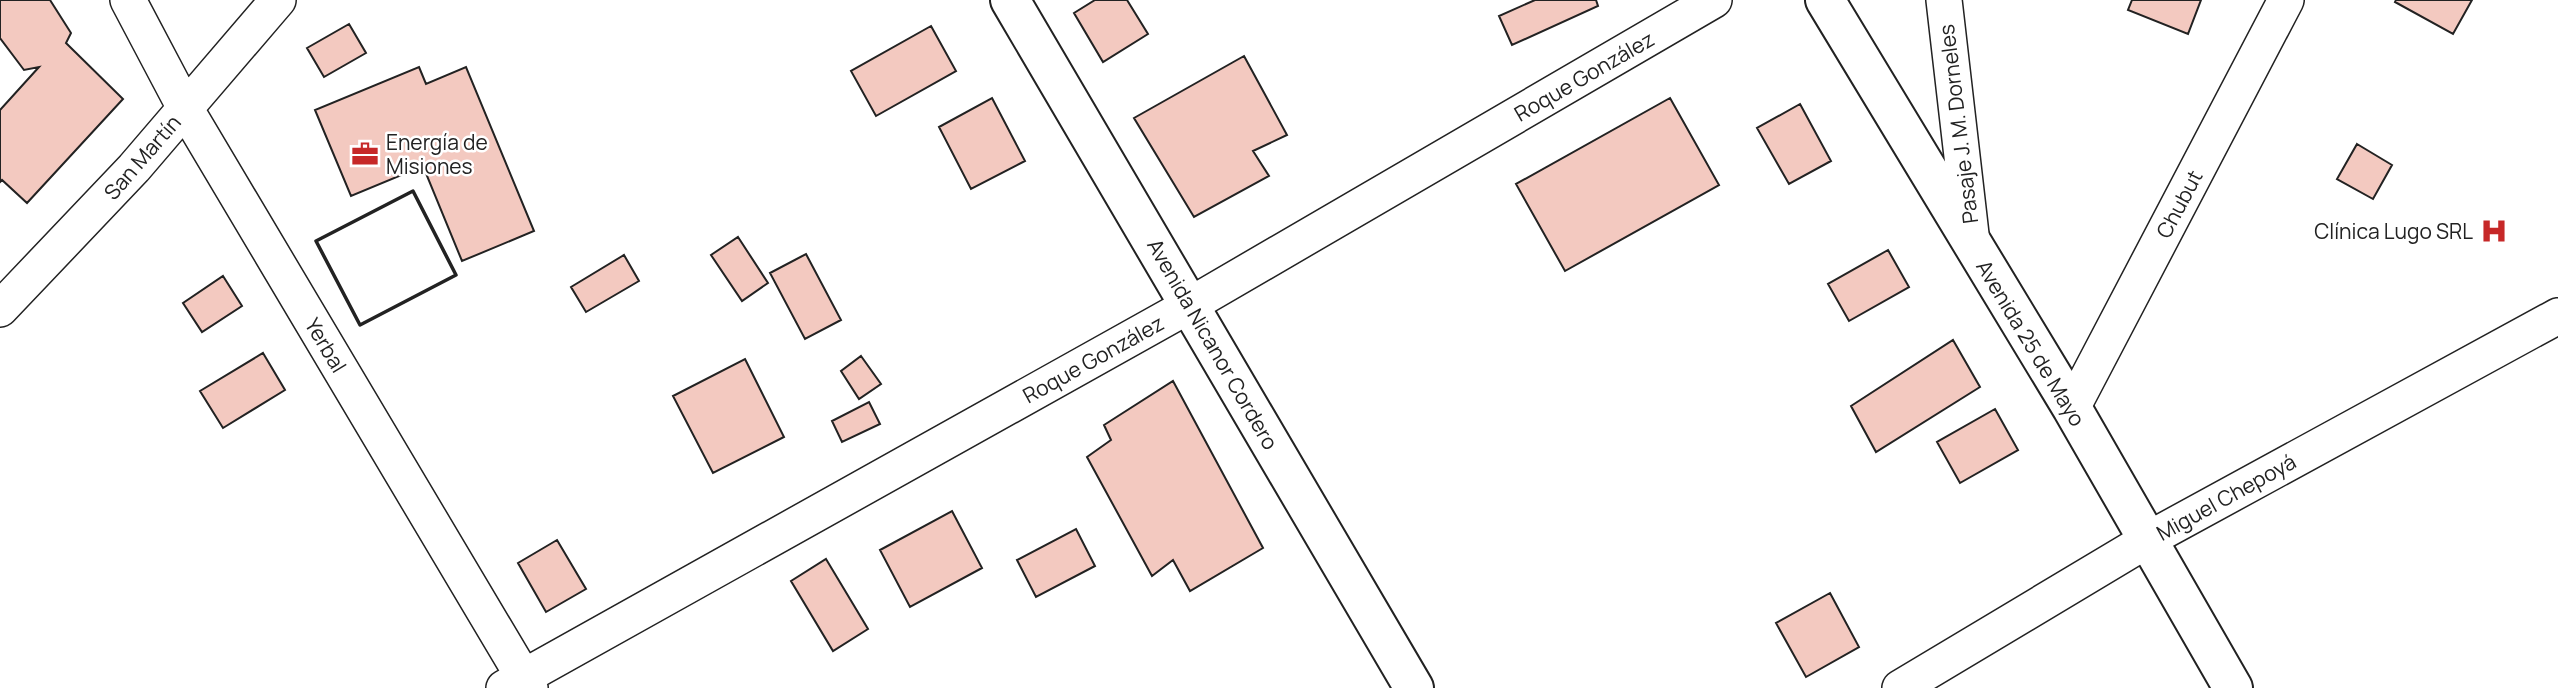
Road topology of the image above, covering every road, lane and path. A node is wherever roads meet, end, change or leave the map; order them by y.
1 (128, 0) edge
2 (278, 0) edge
3 (1010, 0) edge
4 (1714, 0) edge
5 (1825, 0) edge
6 (1944, 0) edge
7 (2286, 0) edge
8 (185, 108) junction
9 (1973, 248) junction
10 (1190, 305) junction
11 (0, 309) edge
12 (2558, 316) edge
13 (2072, 408) junction
14 (2149, 539) junction
15 (519, 684) edge
16 (1414, 688) edge
17 (1900, 688) edge
18 (2233, 688) edge

1 - 8 street, Yerbal
2 - 8 street, San Martín
3 - 10 main road, Avenida Nicanor Cordero
4 - 10 street, Roque González
5 - 9 main road, Avenida 25 de Mayo
6 - 9 street, Pasaje J. M. Dorneles
7 - 13 street, Chubut
8 - 11 street, San Martín
8 - 15 street, Yerbal
9 - 13 main road, Avenida 25 de Mayo
10 - 15 street, Roque González
10 - 16 main road, Avenida Nicanor Cordero
12 - 14 street, Miguel Chepoyá
13 - 14 main road, Avenida 25 de Mayo
14 - 17 street, Miguel Chepoyá
14 - 18 main road, Avenida 25 de Mayo

